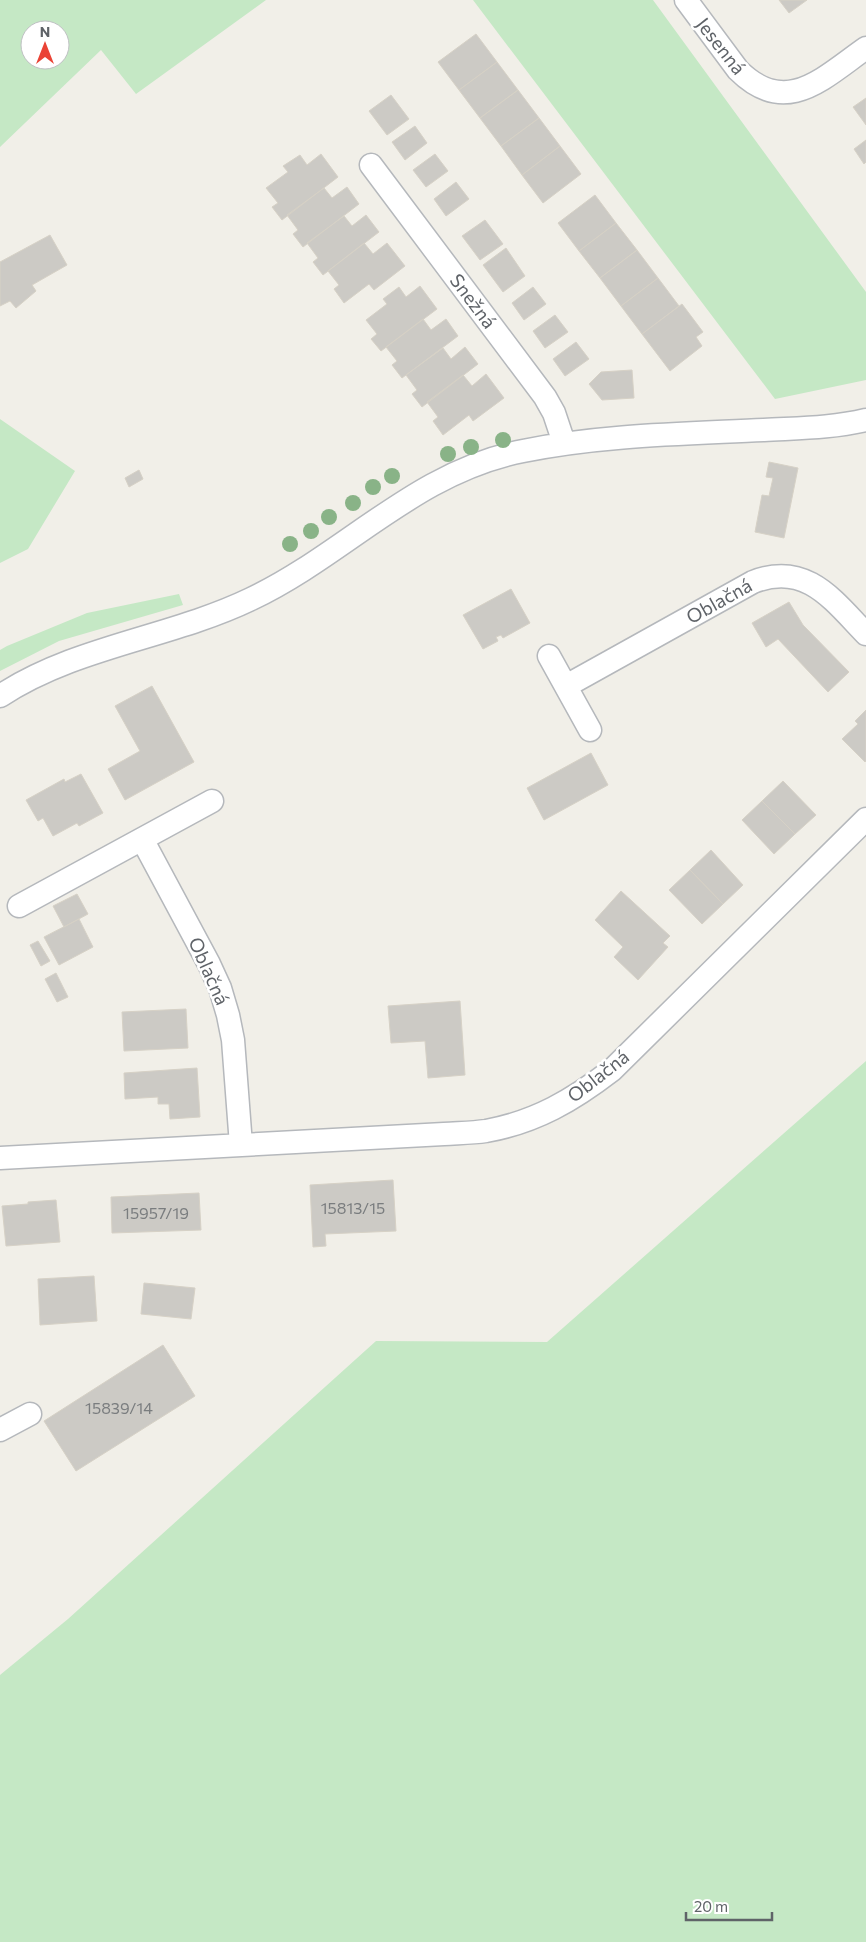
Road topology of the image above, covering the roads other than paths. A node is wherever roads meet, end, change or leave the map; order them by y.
1 (686, 0) edge
2 (866, 48) edge
3 (371, 166) dead end
4 (866, 420) edge
5 (564, 443) junction
6 (866, 634) edge
7 (549, 656) dead end
8 (566, 686) junction
9 (0, 696) edge
10 (590, 730) dead end
11 (212, 800) dead end
12 (866, 818) edge
13 (142, 839) junction
14 (19, 906) dead end
15 (240, 1145) junction
16 (0, 1158) edge
17 (30, 1414) dead end
18 (0, 1430) edge

1 - 2 street, Jesenná
3 - 5 street, Snežná
4 - 5 street
5 - 9 street
6 - 8 street, Oblačná
7 - 8 street
8 - 10 street
11 - 13 street
12 - 15 street, Oblačná
13 - 14 street
13 - 15 street, Oblačná
15 - 16 street, Oblačná
17 - 18 street

